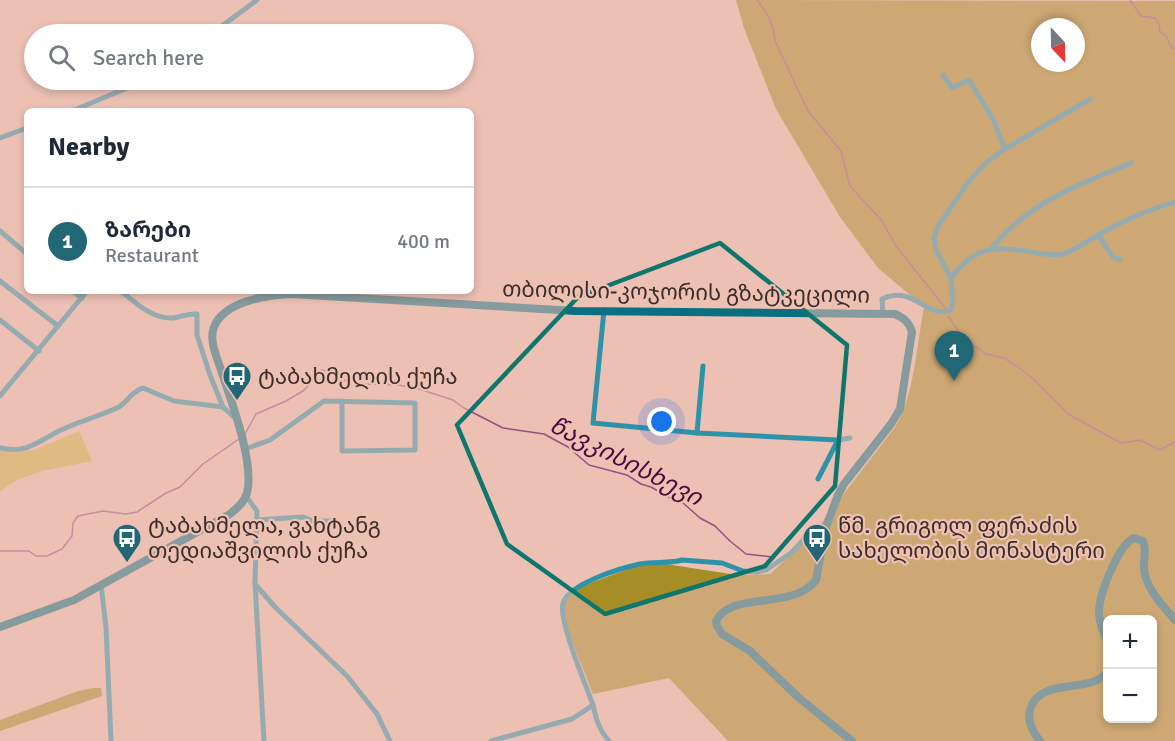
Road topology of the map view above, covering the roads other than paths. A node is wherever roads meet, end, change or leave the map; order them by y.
1 (257, 0) edge
2 (225, 24) edge
3 (943, 75) dead end
4 (122, 90) edge
5 (1090, 99) dead end
6 (79, 108) edge
7 (24, 129) edge
8 (0, 138) edge
9 (1005, 149) junction
10 (1131, 163) dead end
11 (1175, 202) edge
12 (0, 231) edge
13 (1098, 235) junction
14 (991, 249) junction
15 (24, 251) edge
16 (1120, 260) dead end
17 (951, 278) junction
18 (2, 283) edge
19 (0, 291) edge
20 (76, 294) edge
21 (85, 294) edge
22 (125, 294) edge
23 (82, 298) junction
24 (604, 310) junction
25 (883, 314) junction
26 (0, 320) edge
27 (58, 326) junction
28 (39, 351) junction
29 (703, 366) dead end
30 (0, 396) edge
31 (342, 401) junction
32 (223, 407) junction
33 (237, 419) junction
34 (697, 433) junction
35 (850, 438) dead end
36 (838, 440) junction
37 (243, 441) junction
38 (0, 448) edge
39 (818, 479) dead end
40 (246, 496) junction
41 (256, 520) junction
42 (332, 521) dead end
43 (826, 527) junction
44 (255, 583) junction
45 (101, 585) junction
46 (1175, 620) edge
47 (0, 627) edge
48 (1103, 631) edge
49 (1103, 676) edge
50 (593, 705) junction
51 (111, 741) edge
52 (264, 741) edge
53 (390, 741) edge
54 (491, 741) edge
55 (609, 741) edge
56 (852, 741) edge
57 (1040, 741) edge

1 - 2 street
3 - 9 street
4 - 6 street
5 - 9 street
7 - 8 street
9 - 17 street
10 - 14 street
11 - 13 street
12 - 15 street
13 - 14 street
13 - 16 street
14 - 17 street
17 - 25 street
18 - 19 street
18 - 27 street
20 - 23 street
21 - 23 street
22 - 32 street
23 - 27 street
24 - 25 main road, თბილისი-კოჯორის გზატკეცილი
24 - 33 main road, თბილისი-კოჯორის გზატკეცილი
24 - 34 street
25 - 43 main road
26 - 28 street
27 - 28 street
28 - 30 street
29 - 34 street
31 - 31 street
31 - 37 street
32 - 33 street
32 - 38 street
33 - 37 main road, თბილისი-კოჯორის გზატკეცილი
34 - 36 street
35 - 36 street
36 - 39 street
37 - 40 main road, თბილისი-კოჯორის გზატკეცილი
40 - 41 street
40 - 45 main road
41 - 42 street
41 - 44 street
43 - 50 street
43 - 56 main road
44 - 52 street
44 - 53 street
45 - 47 main road
45 - 51 street
46 - 48 main road
49 - 57 main road
50 - 54 street
50 - 55 street

